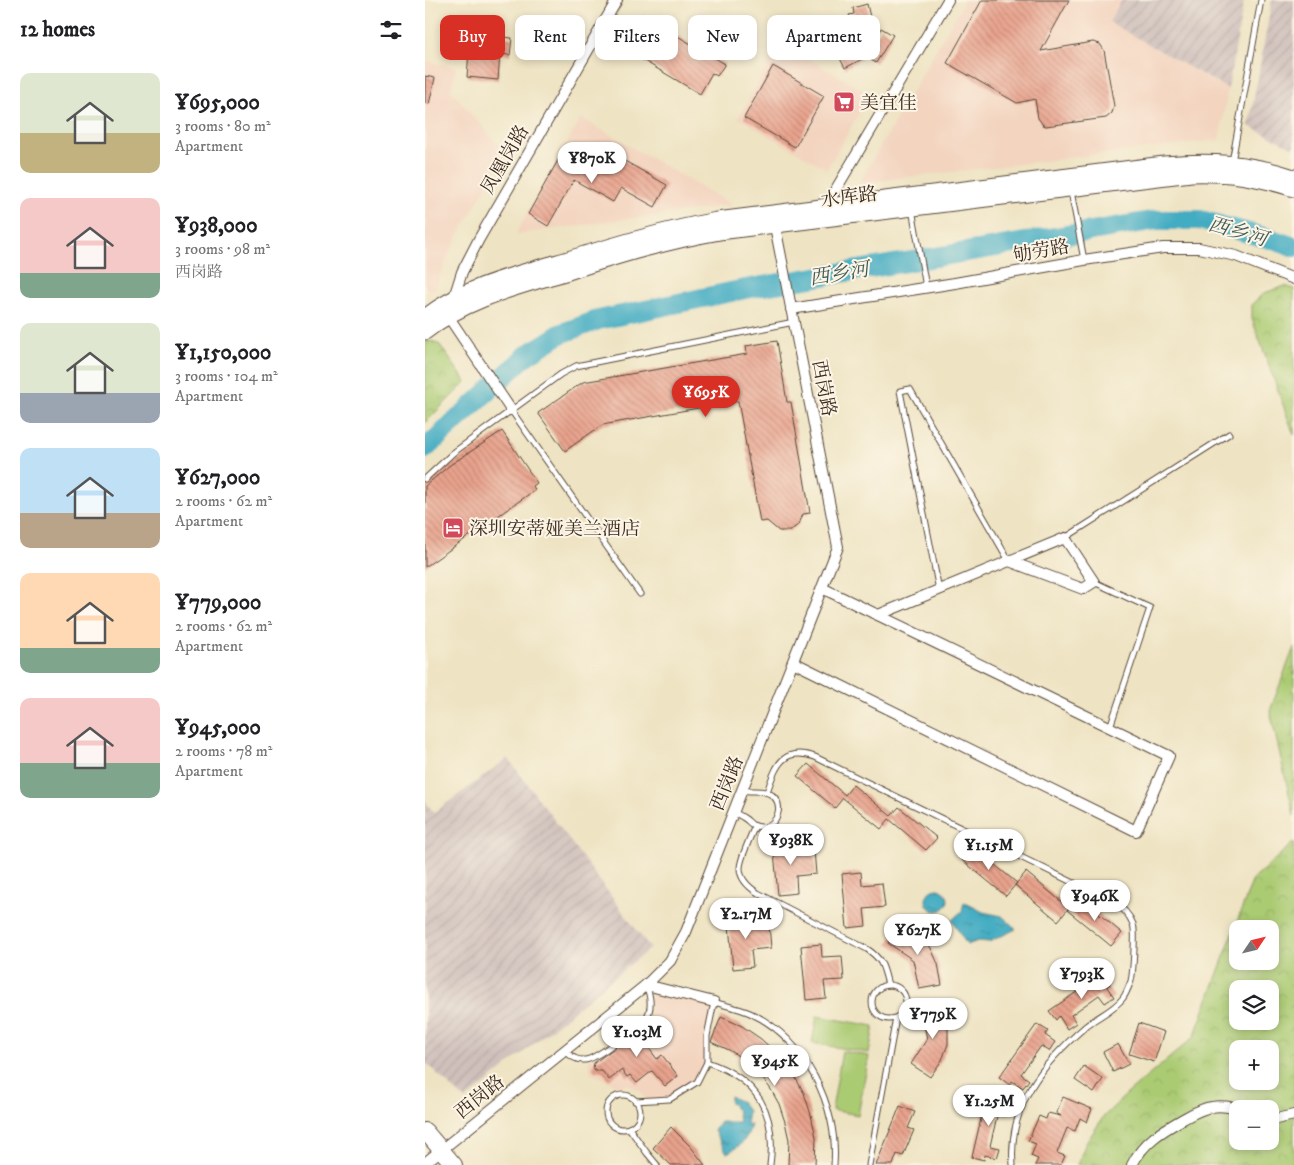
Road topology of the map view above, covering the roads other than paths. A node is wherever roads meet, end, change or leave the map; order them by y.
1 (617, 0) edge
2 (948, 0) edge
3 (1261, 0) edge
4 (1231, 169) junction
5 (1294, 177) edge
6 (1071, 188) junction
7 (1294, 189) edge
8 (826, 206) junction
9 (911, 208) junction
10 (774, 219) junction
11 (1084, 260) junction
12 (1294, 279) edge
13 (926, 284) junction
14 (453, 299) junction
15 (791, 309) junction
16 (447, 316) junction
17 (425, 317) edge
18 (794, 322) junction
19 (425, 332) edge
20 (511, 410) junction
21 (1229, 434) dead end
22 (425, 479) edge
23 (1065, 538) junction
24 (1009, 561) junction
25 (1094, 582) junction
26 (822, 588) junction
27 (939, 590) junction
28 (640, 594) dead end
29 (878, 615) junction
30 (793, 662) junction
31 (1110, 727) junction
32 (742, 790) junction
33 (767, 792) junction
34 (733, 812) junction
35 (755, 826) junction
36 (646, 985) junction
37 (888, 985) junction
38 (714, 1002) junction
39 (896, 1018) junction
40 (564, 1050) junction
41 (707, 1062) junction
42 (635, 1101) junction
43 (1229, 1107) edge
44 (1294, 1115) edge
45 (1279, 1118) edge
46 (629, 1128) junction
47 (425, 1131) edge
48 (441, 1150) junction
49 (425, 1163) edge
50 (453, 1165) edge
51 (657, 1165) edge
52 (770, 1165) edge
53 (834, 1165) edge
54 (869, 1165) edge
55 (1013, 1165) edge
56 (1132, 1165) edge

1 - 14 street, 凤凰岗路
2 - 8 street
3 - 4 lane
4 - 5 main road, 水库路
4 - 6 main road, 水库路
4 - 7 main road, 水库路
4 - 8 main road, 水库路
6 - 9 main road, 水库路
6 - 11 lane
8 - 10 main road, 水库路
9 - 10 main road, 水库路
9 - 13 lane
10 - 14 main road, 水库路
10 - 15 street, 西岗路
10 - 16 main road, 水库路
11 - 12 street, 劬劳路
11 - 13 street, 劬劳路
13 - 15 street, 劬劳路
14 - 16 street, 凤凰岗路
14 - 17 main road, 水库路
15 - 18 street, 西岗路
16 - 19 main road, 水库路
16 - 20 street
18 - 20 lane
18 - 26 street, 西岗路
20 - 22 lane
20 - 28 lane
21 - 23 lane
23 - 24 street
23 - 25 street
24 - 25 street
24 - 27 street
24 - 27 lane
25 - 31 lane
26 - 29 street
26 - 30 street, 西岗路
27 - 29 street
29 - 31 street
30 - 31 street
30 - 32 street, 西岗路
32 - 33 lane
32 - 34 street, 西岗路
33 - 35 lane
33 - 55 lane
34 - 35 lane
34 - 36 street, 西岗路
35 - 37 lane
36 - 38 street
36 - 40 street, 西岗路
36 - 40 lane
37 - 39 lane
37 - 39 lane
38 - 41 lane
38 - 53 lane
39 - 54 lane
40 - 48 street, 西岗路
41 - 42 lane
41 - 52 lane
42 - 46 lane
42 - 46 lane
43 - 56 street
44 - 45 street
46 - 51 lane
47 - 48 main road
48 - 49 street, 西岗路
48 - 50 main road

